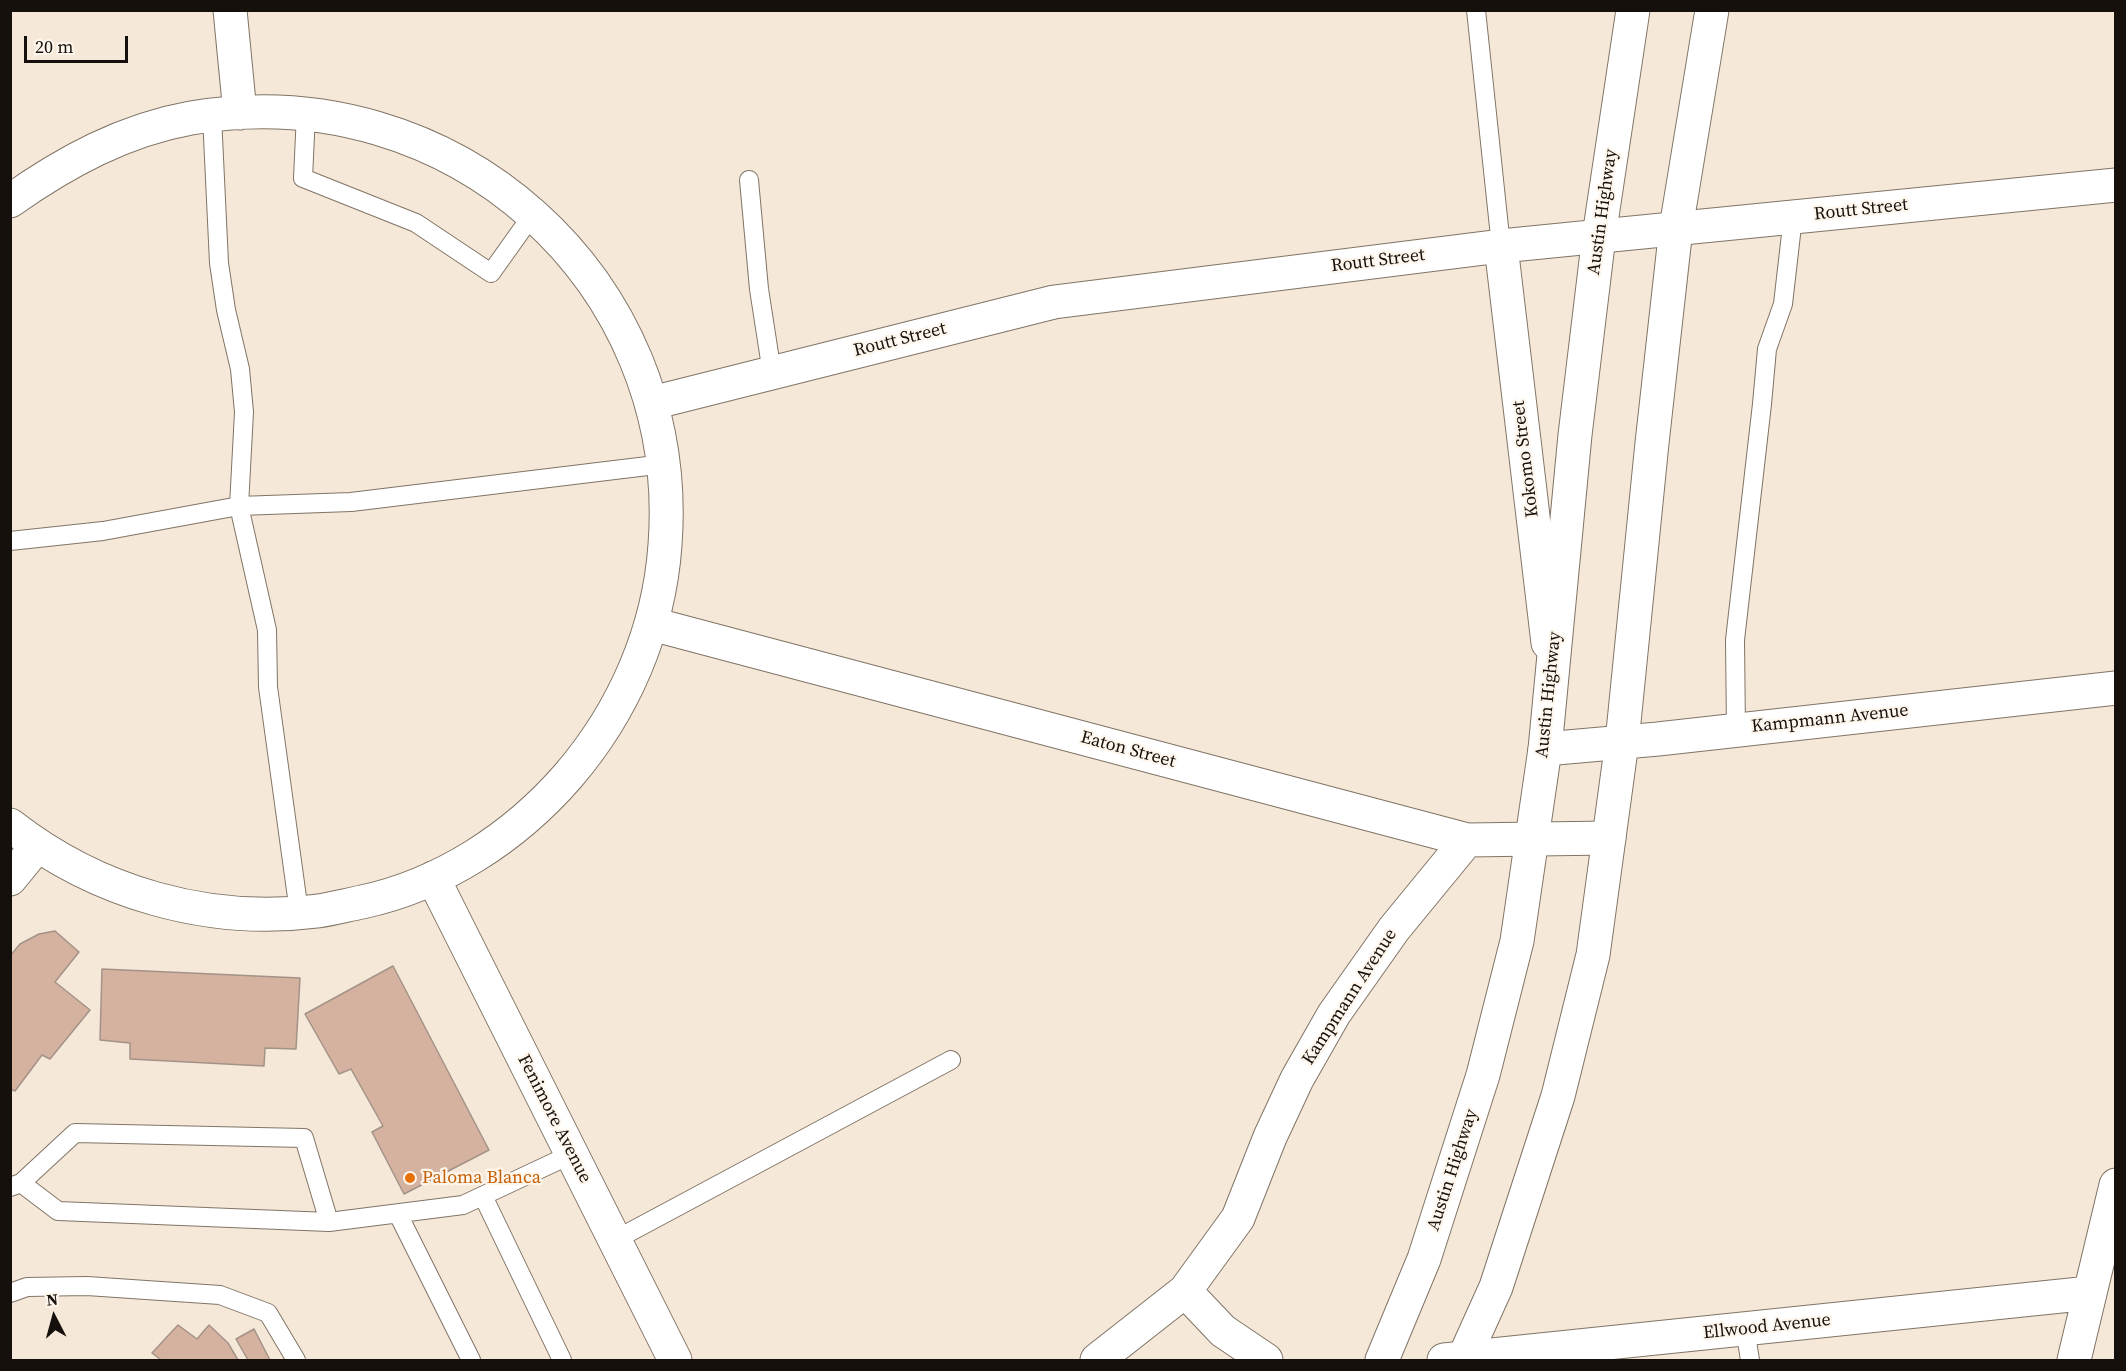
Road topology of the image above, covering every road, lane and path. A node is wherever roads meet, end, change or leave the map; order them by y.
1 (230, 10) edge
2 (1476, 10) edge
3 (1633, 10) edge
4 (1712, 10) edge
5 (226, 114) junction
6 (306, 114) junction
7 (749, 180) dead end
8 (2115, 185) edge
9 (10, 201) edge
10 (532, 214) junction
11 (1793, 217) junction
12 (1676, 228) junction
13 (1599, 236) junction
14 (1501, 246) junction
15 (772, 373) junction
16 (652, 403) junction
17 (664, 464) junction
18 (239, 506) junction
19 (10, 541) edge
20 (652, 624) junction
21 (1551, 672) junction
22 (2115, 688) edge
23 (1736, 730) junction
24 (1622, 742) junction
25 (1545, 749) junction
26 (10, 825) edge
27 (1609, 838) junction
28 (1467, 840) junction
29 (1531, 841) junction
30 (37, 846) junction
31 (433, 878) junction
32 (10, 879) edge
33 (299, 912) junction
34 (951, 1060) dead end
35 (572, 1154) junction
36 (16, 1185) edge
37 (2115, 1185) edge
38 (483, 1196) junction
39 (398, 1214) junction
40 (329, 1222) junction
41 (615, 1240) junction
42 (1185, 1291) junction
43 (10, 1293) edge
44 (2090, 1293) junction
45 (1747, 1345) edge
46 (1544, 1355) edge
47 (296, 1360) edge
48 (471, 1360) edge
49 (562, 1360) edge
50 (675, 1360) edge
51 (1097, 1360) edge
52 (1266, 1360) edge
53 (1382, 1360) edge
54 (1457, 1360) edge
55 (2074, 1360) edge

1 - 5 street
2 - 14 lane
3 - 13 street, Austin Highway
4 - 12 street
5 - 6 street
5 - 9 street
5 - 18 lane
6 - 10 street
6 - 10 lane
7 - 15 lane
8 - 11 street, Routt Street
10 - 16 street
11 - 12 street, Routt Street
11 - 23 lane
12 - 13 street, Routt Street
12 - 24 street
13 - 14 street, Routt Street
13 - 21 street, Austin Highway
14 - 15 street, Routt Street
14 - 21 street, Kokomo Street
15 - 16 street, Routt Street
16 - 17 street
17 - 18 lane
17 - 20 street
18 - 19 lane
18 - 33 lane
20 - 28 street, Eaton Street
20 - 31 street
21 - 25 street, Austin Highway
22 - 23 street, Kampmann Avenue
23 - 24 street, Kampmann Avenue
24 - 25 street, Kampmann Avenue
24 - 27 street
25 - 29 street, Austin Highway
26 - 30 street
27 - 29 street, Eaton Street
27 - 54 street
28 - 29 street, Eaton Street
28 - 42 street, Kampmann Avenue
29 - 53 street, Austin Highway
30 - 32 street
30 - 33 street
31 - 33 street
31 - 35 street, Fenimore Avenue
34 - 41 lane
35 - 38 lane
35 - 41 street, Fenimore Avenue
36 - 40 lane
36 - 40 lane
37 - 44 street
38 - 39 lane
38 - 49 lane
39 - 40 lane
39 - 48 lane
41 - 50 street, Fenimore Avenue
42 - 51 street, Kampmann Avenue
42 - 52 street
43 - 47 lane
44 - 45 street, Ellwood Avenue
44 - 55 street
45 - 46 street, Ellwood Avenue
46 - 54 street, Ellwood Avenue

